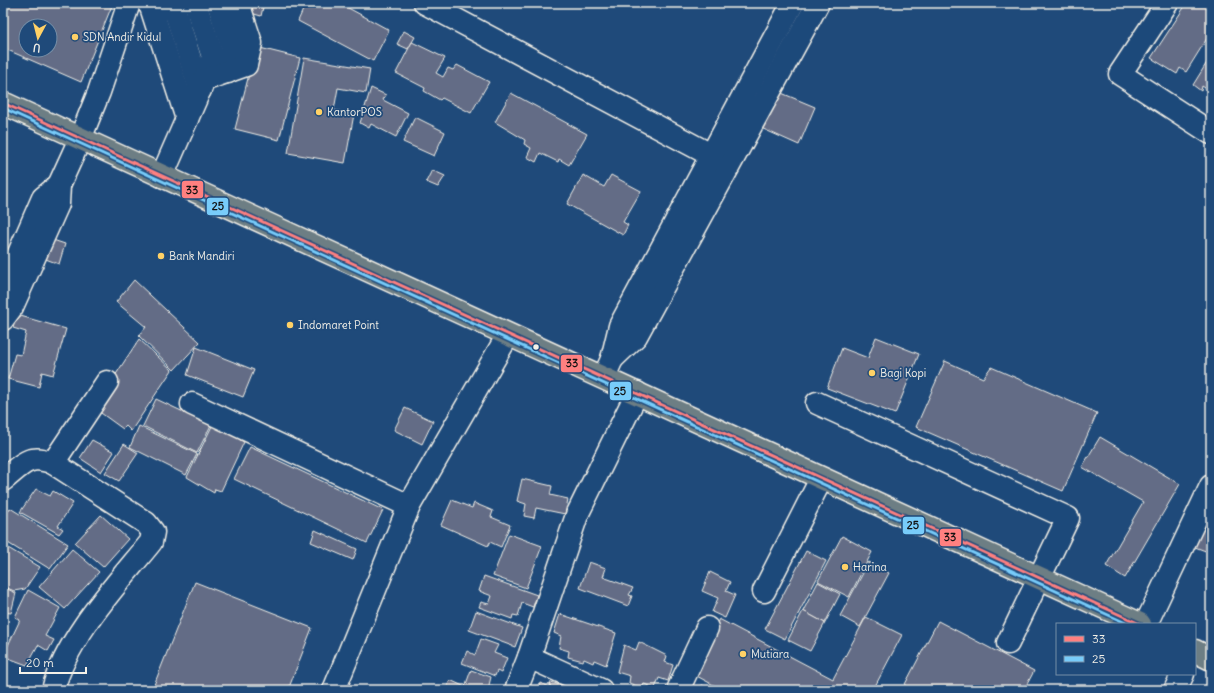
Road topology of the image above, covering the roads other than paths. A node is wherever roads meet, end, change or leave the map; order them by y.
1 (137, 3) edge
2 (195, 3) edge
3 (219, 3) edge
4 (425, 3) edge
5 (792, 3) edge
6 (818, 3) edge
7 (1167, 3) edge
8 (202, 85) junction
9 (3, 104) edge
10 (187, 119) junction
11 (1211, 133) edge
12 (80, 139) junction
13 (711, 155) junction
14 (730, 165) junction
15 (162, 176) junction
16 (59, 185) junction
17 (664, 264) junction
18 (3, 290) edge
19 (3, 319) edge
20 (508, 335) junction
21 (608, 368) junction
22 (107, 382) dead end
23 (637, 393) junction
24 (817, 403) dead end
25 (192, 404) dead end
26 (53, 462) junction
27 (821, 478) junction
28 (3, 480) edge
29 (1211, 486) edge
30 (409, 506) junction
31 (1040, 578) junction
32 (764, 590) dead end
33 (1138, 623) edge
34 (1146, 623) edge
35 (707, 628) dead end
36 (1008, 642) dead end
37 (1196, 652) edge
38 (529, 657) junction
39 (1211, 659) edge
40 (1182, 675) edge
41 (53, 690) edge
42 (334, 690) edge
43 (516, 690) edge
44 (601, 690) edge
45 (678, 690) edge
46 (1175, 690) edge

1 - 8 street
1 - 10 street
1 - 12 street
2 - 8 street
3 - 8 street
4 - 13 street
5 - 13 street
6 - 14 street
7 - 11 street
8 - 10 street
9 - 12 highway
10 - 15 street
12 - 15 highway
12 - 16 street
13 - 14 street
13 - 17 street
14 - 17 street
15 - 20 highway
16 - 18 street
16 - 19 street
17 - 21 street
20 - 21 highway
20 - 30 street
21 - 23 highway
22 - 26 street
23 - 27 highway
23 - 38 street
24 - 31 street
25 - 30 street
26 - 28 street
26 - 41 street
27 - 31 highway
27 - 32 street
29 - 34 street
30 - 42 street
31 - 33 highway
31 - 36 street
35 - 45 street
37 - 39 highway
38 - 43 street
38 - 44 street
40 - 46 street

